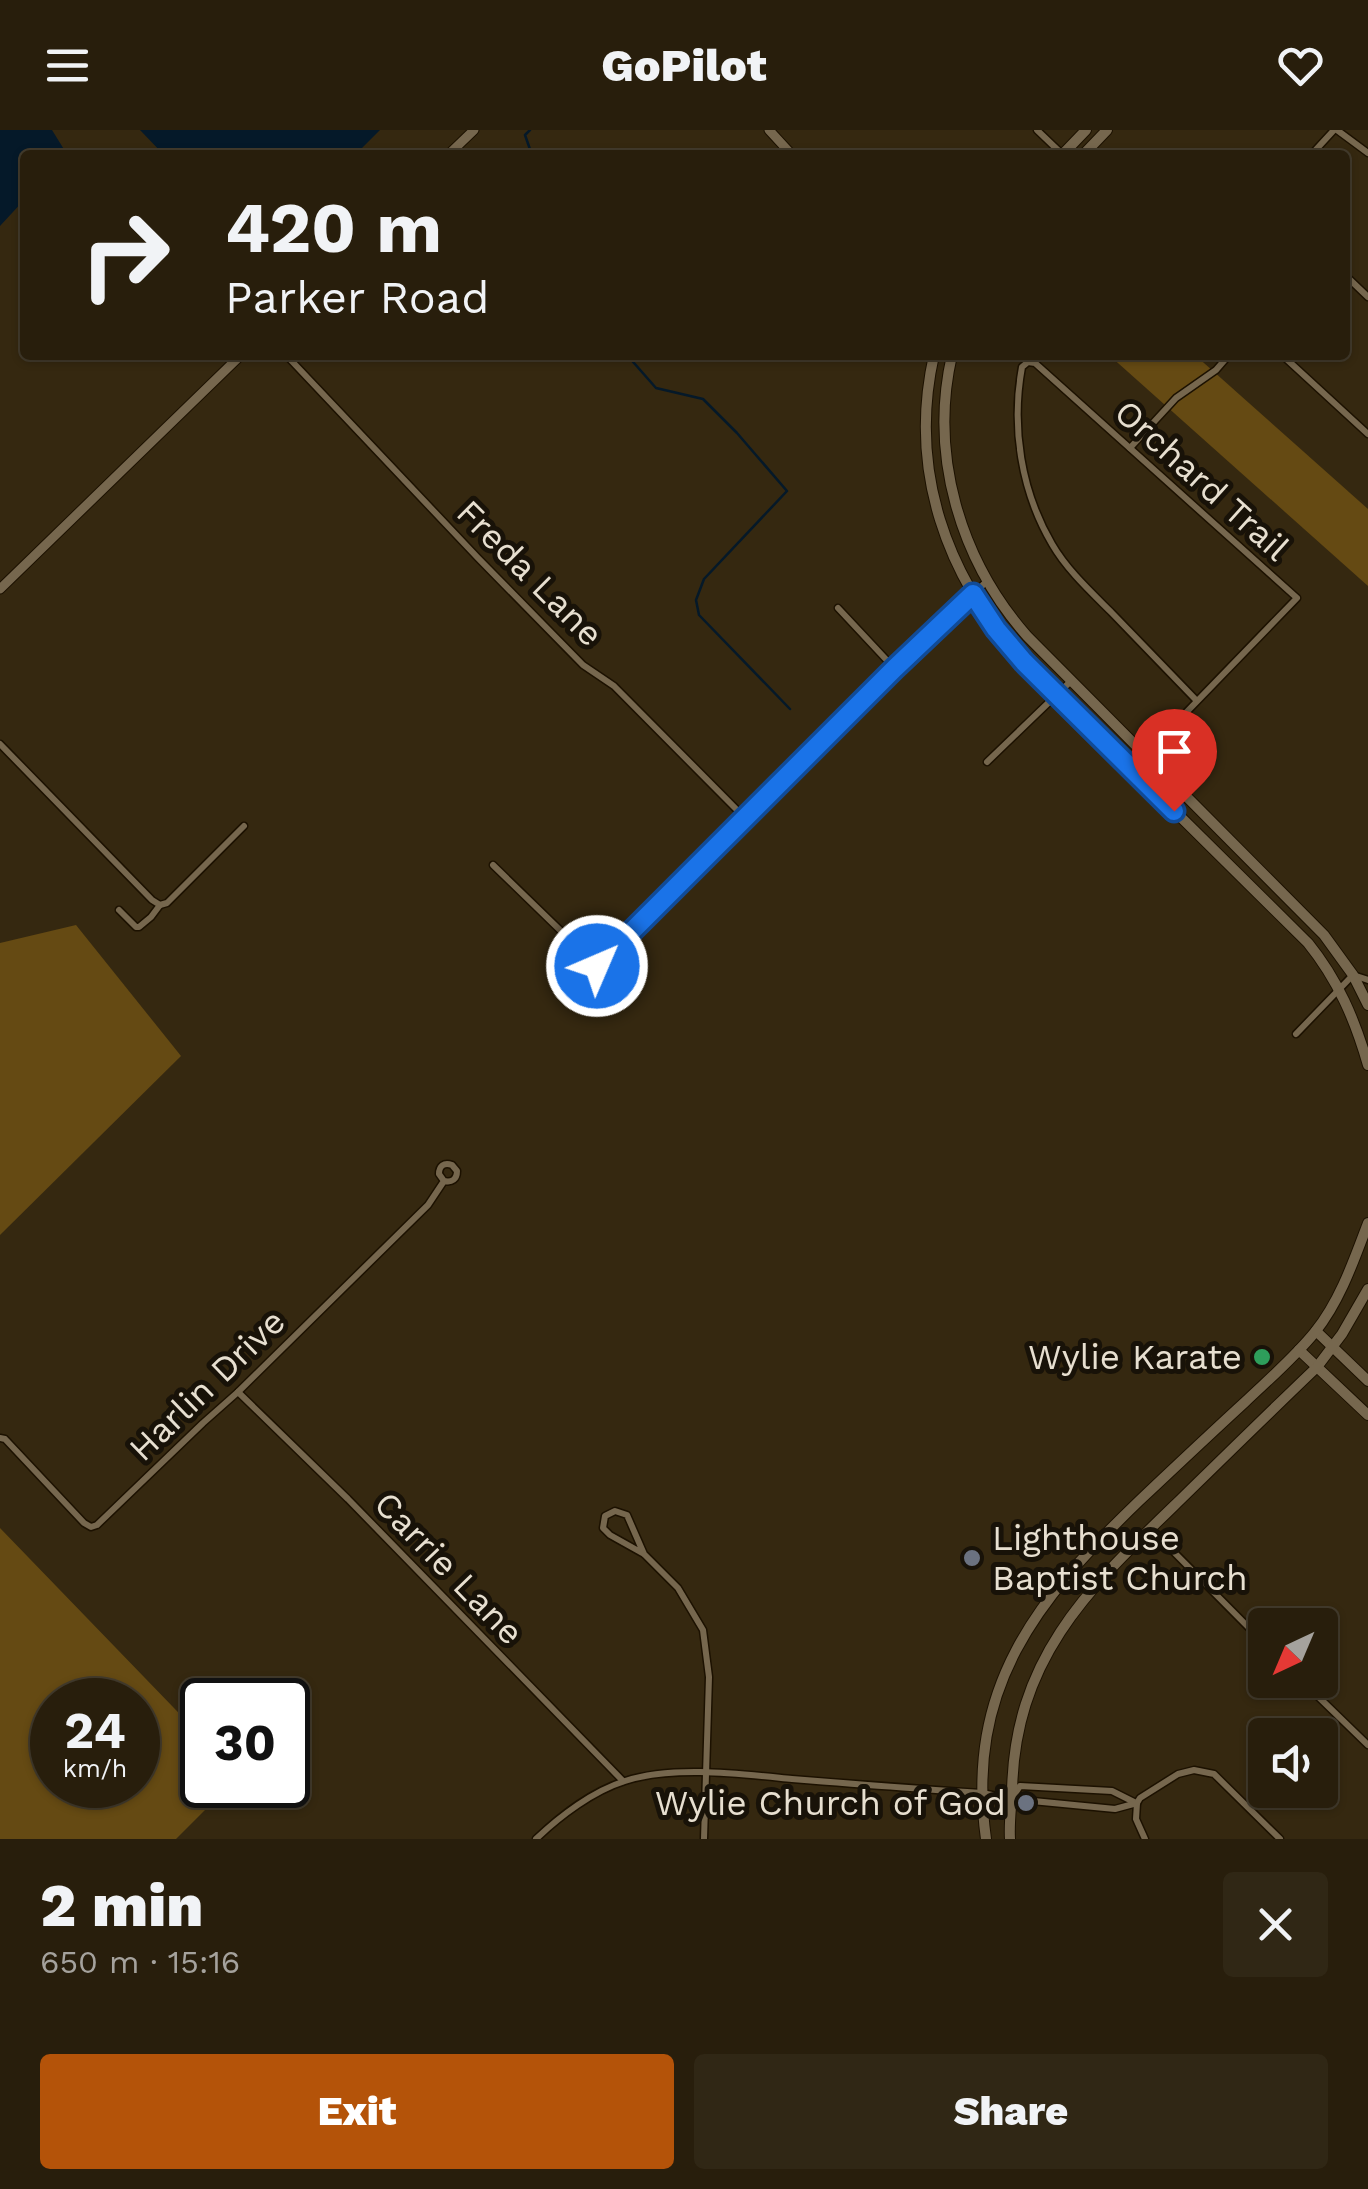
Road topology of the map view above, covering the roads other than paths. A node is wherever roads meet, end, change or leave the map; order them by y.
1 (474, 130) edge
2 (769, 130) edge
3 (1037, 130) edge
4 (1086, 130) edge
5 (1107, 130) edge
6 (1336, 130) edge
7 (453, 150) edge
8 (787, 150) edge
9 (1057, 150) edge
10 (1067, 150) edge
11 (1088, 150) edge
12 (1317, 150) edge
13 (1368, 153) edge
14 (236, 360) edge
15 (291, 360) edge
16 (933, 360) edge
17 (951, 360) edge
18 (1225, 360) edge
19 (1287, 360) edge
20 (1368, 434) edge
21 (1130, 448) junction
22 (986, 582) junction
23 (0, 589) edge
24 (973, 594) junction
25 (838, 608) dead end
26 (895, 668) junction
27 (1071, 681) junction
28 (1057, 695) junction
29 (1198, 701) junction
30 (0, 744) edge
31 (1144, 756) junction
32 (987, 762) dead end
33 (746, 818) junction
34 (244, 826) dead end
35 (493, 866) dead end
36 (160, 904) junction
37 (118, 910) dead end
38 (1353, 975) junction
39 (1368, 980) edge
40 (1339, 990) junction
41 (1368, 1004) edge
42 (1296, 1034) dead end
43 (1368, 1066) edge
44 (444, 1181) dead end
45 (1368, 1223) edge
46 (1368, 1289) edge
47 (1316, 1330) junction
48 (1333, 1348) junction
49 (1299, 1350) junction
50 (1317, 1367) junction
51 (1368, 1381) edge
52 (238, 1392) junction
53 (1368, 1415) edge
54 (0, 1438) edge
55 (1150, 1529) junction
56 (644, 1554) junction
57 (1248, 1627) edge
58 (1320, 1698) edge
59 (1368, 1745) edge
60 (705, 1773) junction
61 (623, 1781) junction
62 (982, 1793) junction
63 (1012, 1799) junction
64 (1137, 1804) junction
65 (536, 1839) edge
66 (704, 1839) edge
67 (986, 1839) edge
68 (1010, 1839) edge
69 (1145, 1839) edge
70 (1280, 1839) edge

1 - 7 street
2 - 8 street
3 - 9 street
4 - 10 main road
5 - 11 main road
6 - 12 street
6 - 13 street
14 - 23 street
15 - 33 street, Freda Lane
16 - 24 main road
17 - 22 main road
18 - 21 street
19 - 20 street
21 - 29 street, Orchard Trail
21 - 29 street, Orchard Trail
22 - 24 street
22 - 27 main road
24 - 26 street
24 - 28 main road
25 - 26 street
26 - 33 street
27 - 28 street
27 - 31 main road
28 - 32 street
28 - 40 main road
29 - 31 street
30 - 36 street
31 - 38 main road
33 - 35 street
34 - 36 street
36 - 37 street
38 - 39 street
38 - 40 street
38 - 41 main road
40 - 42 street
40 - 43 main road
44 - 52 street, Harlin Drive
45 - 47 main road
46 - 48 main road
47 - 48 main road
47 - 49 main road
48 - 50 main road
48 - 51 main road
49 - 50 main road
49 - 62 main road
50 - 53 main road
50 - 55 main road
52 - 54 street, Harlin Drive
52 - 61 street, Carrie Lane
55 - 57 street
55 - 63 main road
56 - 56 street
56 - 60 street
58 - 59 street
60 - 61 street
60 - 62 street
60 - 66 street
61 - 65 street
62 - 63 street
62 - 67 main road
63 - 64 street
63 - 64 street
63 - 68 main road
64 - 69 street
64 - 70 street

